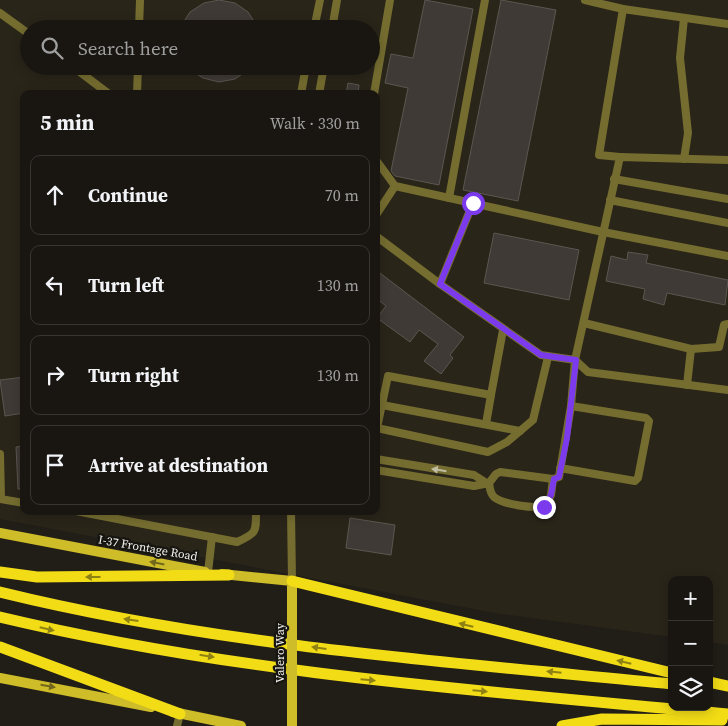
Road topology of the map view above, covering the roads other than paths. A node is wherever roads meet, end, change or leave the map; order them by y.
1 (140, 0) edge
2 (320, 0) edge
3 (338, 0) edge
4 (485, 0) edge
5 (585, 0) edge
6 (388, 1) edge
7 (623, 9) junction
8 (0, 13) edge
9 (684, 18) junction
10 (139, 20) edge
11 (316, 20) edge
12 (334, 20) edge
13 (728, 24) edge
14 (20, 27) edge
15 (380, 54) edge
16 (84, 75) edge
17 (138, 75) edge
18 (304, 75) edge
19 (322, 75) edge
20 (377, 75) edge
21 (104, 90) edge
22 (137, 90) edge
23 (302, 90) edge
24 (320, 90) edge
25 (375, 90) edge
26 (620, 157) junction
27 (684, 159) junction
28 (728, 160) edge
29 (380, 165) edge
30 (614, 179) junction
31 (395, 186) junction
32 (449, 198) junction
33 (728, 199) edge
34 (610, 200) junction
35 (473, 203) junction
36 (380, 209) edge
37 (728, 224) edge
38 (603, 232) junction
39 (380, 239) edge
40 (728, 256) edge
41 (440, 284) junction
42 (584, 323) junction
43 (728, 324) edge
44 (503, 330) junction
45 (691, 349) junction
46 (548, 357) junction
47 (576, 360) junction
48 (687, 385) junction
49 (728, 390) edge
50 (491, 395) junction
51 (382, 405) junction
52 (571, 406) junction
53 (380, 414) edge
54 (486, 424) junction
55 (380, 429) edge
56 (520, 431) junction
57 (0, 454) edge
58 (380, 460) edge
59 (560, 468) junction
60 (380, 471) edge
61 (554, 479) junction
62 (487, 483) junction
63 (0, 499) edge
64 (20, 502) edge
65 (113, 515) edge
66 (256, 515) edge
67 (291, 515) edge
68 (0, 533) edge
69 (212, 537) junction
70 (0, 572) edge
71 (208, 572) junction
72 (229, 575) junction
73 (292, 581) junction
74 (0, 592) edge
75 (0, 617) edge
76 (0, 647) edge
77 (668, 672) edge
78 (0, 678) edge
79 (713, 683) edge
80 (668, 684) edge
81 (713, 688) edge
82 (728, 688) edge
83 (180, 714) junction
84 (728, 714) edge
85 (728, 720) edge
86 (225, 724) edge
87 (177, 726) edge
88 (241, 726) edge
89 (292, 726) edge
90 (562, 726) edge

1 - 10 street
2 - 11 street
3 - 12 street
4 - 32 street
5 - 7 street
6 - 15 street
7 - 9 street
7 - 26 street
8 - 14 street
9 - 13 street
9 - 27 street
16 - 21 street
17 - 22 street
18 - 23 street
19 - 24 street
20 - 25 street
26 - 27 street
26 - 30 street
27 - 28 street
29 - 31 street
30 - 33 street
30 - 34 street
31 - 32 street
31 - 36 street
32 - 35 street
34 - 37 street
34 - 38 street
35 - 38 street
35 - 41 street
38 - 40 street
38 - 42 street
39 - 41 street
41 - 44 street
42 - 45 street
42 - 47 street
43 - 45 street
44 - 46 street
44 - 50 street
45 - 48 street
46 - 47 street
46 - 56 street
47 - 48 street
47 - 52 street
48 - 49 street
50 - 51 street
50 - 54 street
51 - 53 street
51 - 54 street
52 - 59 street
52 - 59 street
54 - 56 street
55 - 56 street
57 - 63 street
62 -> 58 street
59 - 61 street
60 - 62 street
61 - 62 street
61 - 62 street
63 - 64 street
65 - 69 street
66 - 69 street
67 - 73 street
71 -> 68 main road, I-37 Frontage Road
69 - 71 street
72 -> 70 highway
71 - 72 main road, I-37 Frontage Road
72 - 73 main road, I-37 Frontage Road
77 -> 73 highway
73 - 89 main road, Valero Way, bridge
80 -> 74 highway
75 -> 84 highway
76 - 83 highway
78 -> 83 main road
79 - 82 highway
81 - 82 highway
83 - 86 main road
83 - 87 street
85 - 90 highway
86 - 88 main road

